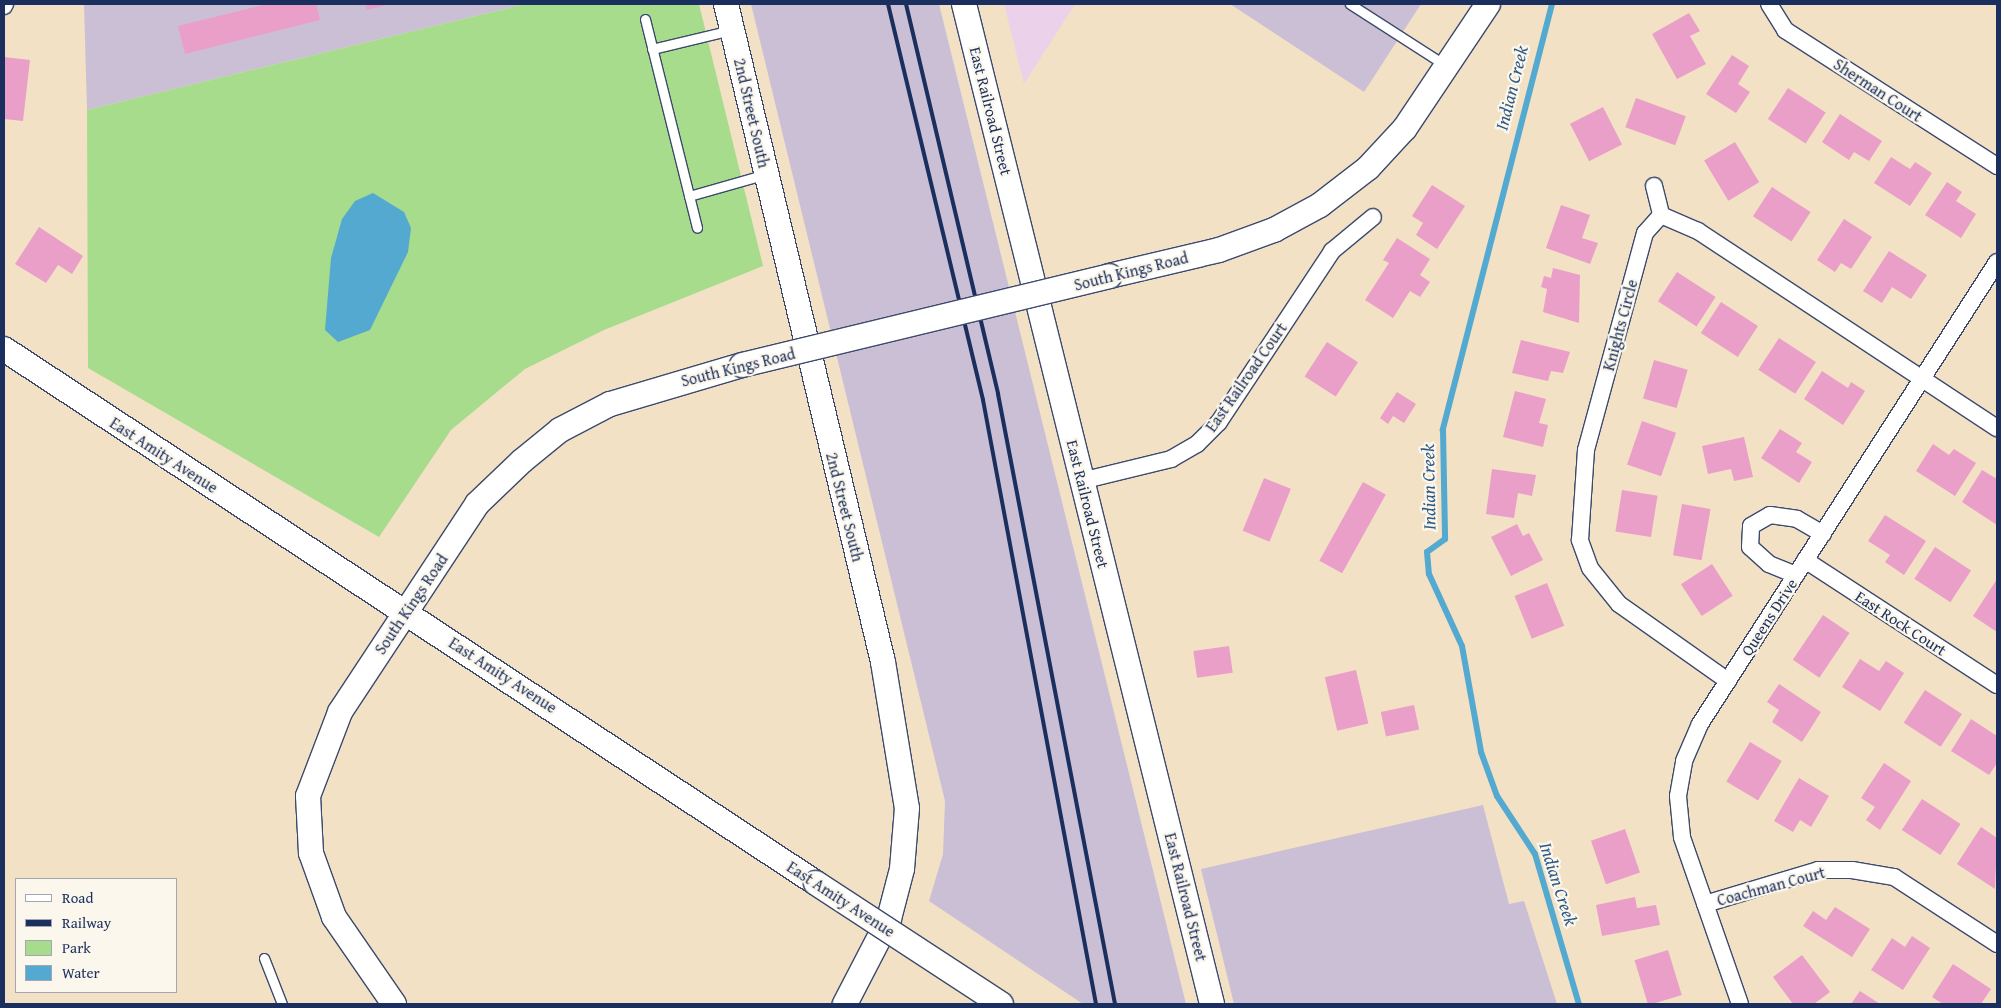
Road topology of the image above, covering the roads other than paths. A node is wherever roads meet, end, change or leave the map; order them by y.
1 (726, 4) edge
2 (964, 4) edge
3 (1350, 4) edge
4 (1488, 4) edge
5 (1769, 4) edge
6 (645, 19) dead end
7 (732, 30) junction
8 (652, 49) junction
9 (1447, 66) junction
10 (1997, 166) edge
11 (766, 174) junction
12 (1654, 186) dead end
13 (689, 196) junction
14 (1661, 215) junction
15 (1373, 217) dead end
16 (697, 228) dead end
17 (1997, 262) edge
18 (4, 350) edge
19 (1923, 379) junction
20 (1997, 428) edge
21 (1082, 481) junction
22 (1823, 534) junction
23 (1805, 560) junction
24 (1796, 575) junction
25 (406, 612) junction
26 (1728, 681) junction
27 (1997, 685) edge
28 (1705, 904) junction
29 (1997, 944) edge
30 (264, 958) dead end
31 (282, 1004) edge
32 (394, 1004) edge
33 (845, 1004) edge
34 (1001, 1004) edge
35 (1212, 1004) edge
36 (1740, 1004) edge

1 - 7 main road, 2nd Street South
2 - 21 main road, East Railroad Street
3 - 9 lane
4 - 9 main road, South Kings Road
5 - 10 street, Sherman Court
6 - 8 lane
7 - 8 lane
7 - 11 main road, 2nd Street South
8 - 13 lane
9 - 25 main road, South Kings Road, bridge
11 - 13 lane
11 - 33 main road, 2nd Street South
12 - 14 street
13 - 16 lane
14 - 19 street
14 - 26 street, Knights Circle
15 - 21 street, East Railroad Court
17 - 19 street, Queens Drive
18 - 25 main road, East Amity Avenue
19 - 20 street
19 - 22 street, Queens Drive
21 - 35 main road, East Railroad Street
22 - 23 street, Queens Drive
22 - 24 street
23 - 24 street, Queens Drive
23 - 27 street, East Rock Court
24 - 26 street, Queens Drive
25 - 32 main road, South Kings Road
25 - 34 main road, East Amity Avenue, bridge
26 - 28 street, Queens Drive
28 - 29 street, Coachman Court
28 - 36 street, Queens Drive
30 - 31 lane

